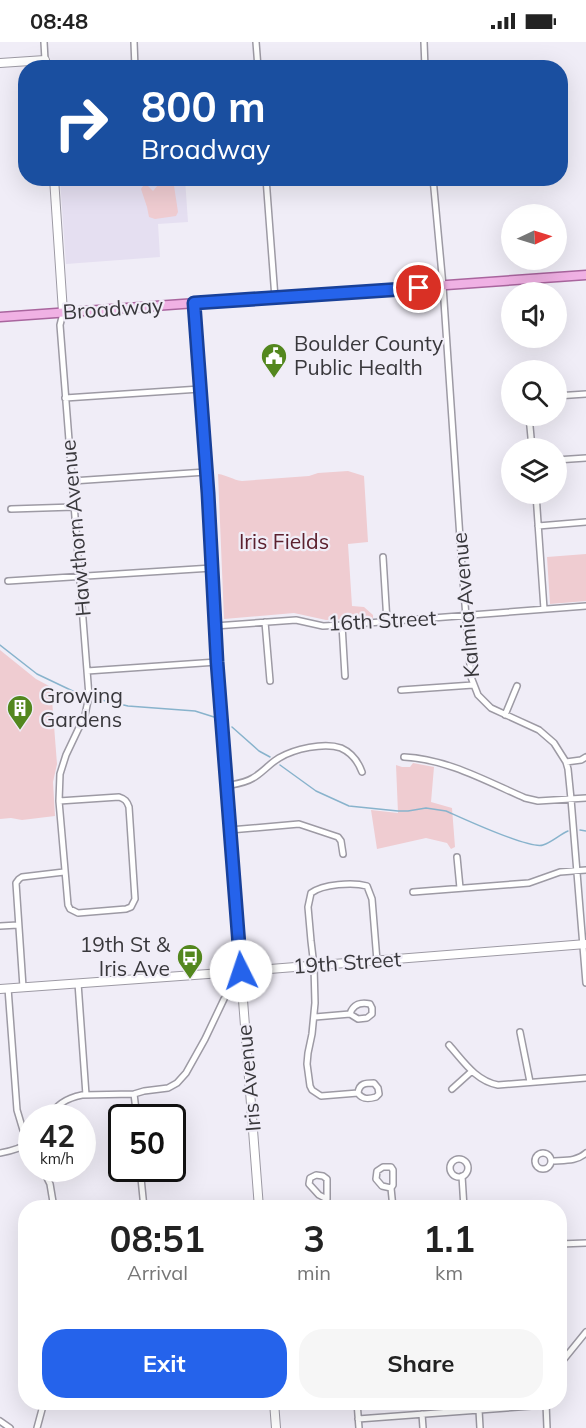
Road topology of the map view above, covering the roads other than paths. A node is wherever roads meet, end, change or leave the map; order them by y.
1 (44, 42) edge
2 (134, 42) edge
3 (256, 42) edge
4 (424, 42) edge
5 (46, 60) edge
6 (135, 60) edge
7 (257, 60) edge
8 (425, 60) edge
9 (0, 63) edge
10 (18, 63) edge
11 (55, 186) edge
12 (267, 186) edge
13 (434, 186) edge
14 (586, 275) edge
15 (443, 286) junction
16 (275, 298) junction
17 (194, 303) junction
18 (63, 312) junction
19 (0, 317) edge
20 (200, 389) junction
21 (586, 394) edge
22 (567, 395) edge
23 (65, 398) junction
24 (586, 458) edge
25 (567, 459) edge
26 (206, 472) junction
27 (72, 481) junction
28 (537, 504) edge
29 (74, 507) junction
30 (11, 509) dead end
31 (586, 522) edge
32 (538, 526) junction
33 (383, 558) dead end
34 (212, 568) junction
35 (80, 577) junction
36 (8, 581) dead end
37 (586, 606) edge
38 (544, 609) junction
39 (466, 616) junction
40 (265, 622) junction
41 (387, 622) junction
42 (342, 625) junction
43 (215, 626) junction
44 (217, 662) junction
45 (87, 671) junction
46 (345, 676) dead end
47 (270, 681) dead end
48 (473, 685) junction
49 (517, 686) dead end
50 (401, 690) dead end
51 (505, 715) junction
52 (404, 757) dead end
53 (586, 757) edge
54 (566, 762) junction
55 (363, 772) dead end
56 (226, 786) junction
57 (586, 798) edge
58 (571, 799) junction
59 (59, 801) junction
60 (230, 830) junction
61 (343, 854) dead end
62 (458, 857) dead end
63 (576, 870) junction
64 (586, 870) edge
65 (64, 872) junction
66 (460, 888) junction
67 (413, 892) dead end
68 (18, 925) junction
69 (0, 926) edge
70 (584, 944) edge
71 (376, 961) junction
72 (315, 966) junction
73 (241, 971) junction
74 (78, 983) junction
75 (586, 983) edge
76 (23, 987) junction
77 (4, 989) edge
78 (224, 999) dead end
79 (351, 1014) dead end
80 (315, 1017) junction
81 (520, 1032) dead end
82 (449, 1045) dead end
83 (472, 1071) junction
84 (586, 1078) edge
85 (530, 1082) junction
86 (452, 1089) dead end
87 (358, 1093) dead end
88 (134, 1094) junction
89 (86, 1095) junction
90 (60, 1104) edge
91 (135, 1104) edge
92 (18, 1113) edge
93 (18, 1149) edge
94 (0, 1153) edge
95 (586, 1153) edge
96 (551, 1161) dead end
97 (462, 1176) dead end
98 (49, 1182) edge
99 (142, 1182) edge
100 (391, 1188) dead end
101 (327, 1199) joint
102 (53, 1200) edge
103 (143, 1200) edge
104 (258, 1200) edge
105 (392, 1200) edge
106 (464, 1200) edge
107 (586, 1243) edge
108 (567, 1244) edge
109 (586, 1332) edge
110 (567, 1355) edge
111 (42, 1410) edge
112 (275, 1410) edge
113 (357, 1410) edge
114 (478, 1410) joint
115 (546, 1410) edge
116 (422, 1414) junction
117 (358, 1419) junction
118 (0, 1421) edge
119 (10, 1428) edge
120 (37, 1428) edge
121 (276, 1428) edge
122 (359, 1428) edge
123 (423, 1428) edge
124 (480, 1428) edge
125 (547, 1428) edge

1 - 5 street
2 - 6 street
3 - 7 street
4 - 8 street
9 - 10 main road
11 - 18 main road, Hawthorn Avenue
12 - 16 street
13 - 15 street, Kalmia Avenue
14 - 15 main road, Broadway
15 - 16 main road, Broadway
15 - 39 street, Kalmia Avenue
16 - 17 main road, Broadway
17 - 18 main road, Broadway
17 - 20 main road, Iris Avenue
18 - 19 main road, Broadway
18 - 23 street, Hawthorn Avenue
20 - 23 street
20 - 26 main road, Iris Avenue
21 - 22 street
23 - 27 street, Hawthorn Avenue
24 - 25 street
26 - 27 street
26 - 34 main road, Iris Avenue
27 - 29 street, Hawthorn Avenue
28 - 32 street
29 - 30 street
29 - 35 street, Hawthorn Avenue
31 - 32 street
32 - 38 street
33 - 41 street
34 - 35 street
34 - 43 main road, Iris Avenue
35 - 36 street
35 - 45 street, Hawthorn Avenue
37 - 38 street, 16th Street
38 - 39 street, 16th Street
39 - 41 street, 16th Street
39 - 48 street, Kalmia Avenue
40 - 42 street, 16th Street
40 - 43 street, 16th Street
40 - 47 street
41 - 42 street, 16th Street
42 - 46 street
43 - 44 main road, Iris Avenue
44 - 45 street
44 - 56 main road, Iris Avenue
45 - 59 street, Hawthorn Avenue
48 - 50 street
48 - 51 street, Kalmia Avenue
49 - 51 street
51 - 54 street, Kalmia Avenue
52 - 58 street
53 - 54 street
54 - 58 street, Kalmia Avenue
55 - 56 street
56 - 60 main road, Iris Avenue
57 - 58 street
58 - 63 street, Kalmia Avenue
59 - 65 street, Hawthorn Avenue
59 - 65 street, Hawthorn Avenue
60 - 61 street
60 - 73 main road, Iris Avenue
62 - 66 street
63 - 64 street
63 - 66 street
63 - 70 street, Kalmia Avenue
65 - 68 street
66 - 67 street
68 - 69 street
68 - 76 street
70 - 71 main road, 19th Street
70 - 75 street, Kalmia Avenue
71 - 72 main road, 19th Street
71 - 72 street
72 - 73 main road, 19th Street
72 - 80 street
73 - 74 main road, 19th Street
73 - 104 main road, Iris Avenue
74 - 76 main road, 19th Street
74 - 89 street
76 - 77 main road, 19th Street
77 - 92 street
78 - 88 street
79 - 80 street
80 - 87 street
81 - 85 street
82 - 83 street
83 - 85 street
83 - 86 street
84 - 85 street
88 - 89 street
88 - 91 street
89 - 90 street
93 - 94 street
95 - 96 street
97 - 106 street
98 - 102 street
99 - 103 street
100 - 105 street
101 - 101 street
107 - 108 street
109 - 110 street
111 - 120 street
112 - 121 main road
113 - 117 street
114 - 116 street
114 - 124 street
115 - 125 street
116 - 117 street
116 - 123 street
117 - 122 street
118 - 119 street

